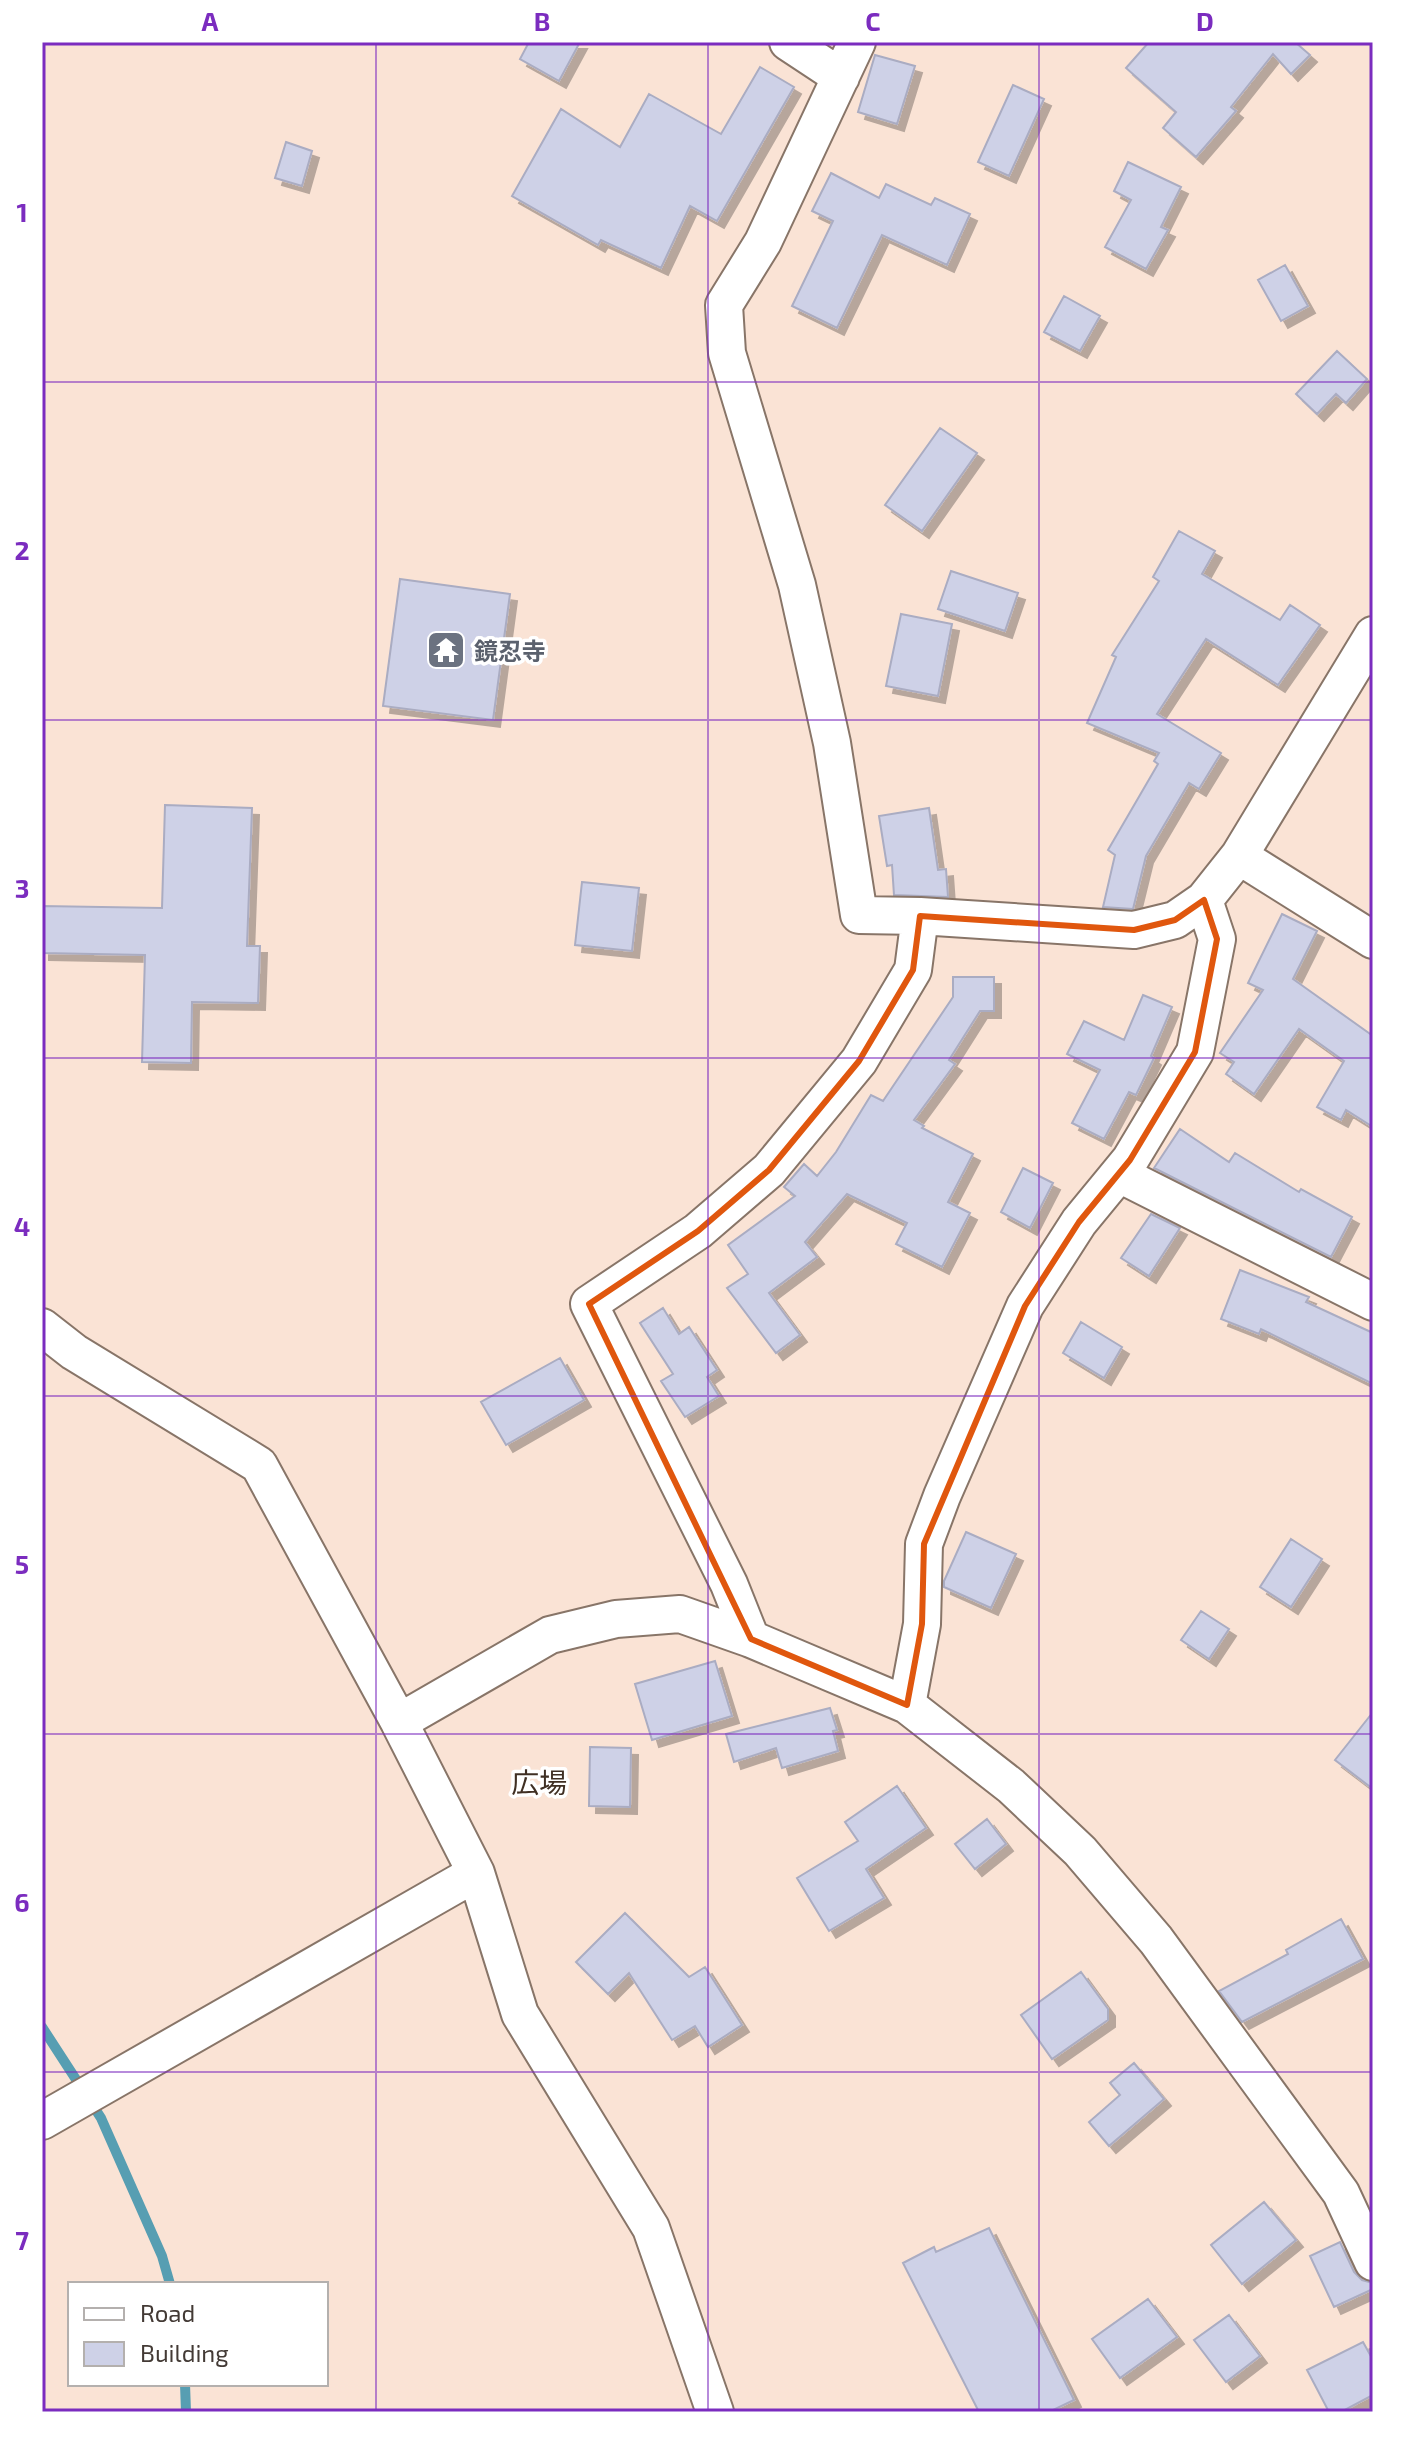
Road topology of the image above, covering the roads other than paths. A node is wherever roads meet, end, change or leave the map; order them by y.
1 (788, 42) edge
2 (857, 42) edge
3 (841, 77) junction
4 (1373, 635) edge
5 (1239, 856) junction
6 (1204, 900) junction
7 (920, 916) junction
8 (1373, 940) edge
9 (1119, 1174) junction
10 (1373, 1302) edge
11 (42, 1327) edge
12 (751, 1639) junction
13 (907, 1705) junction
14 (399, 1722) junction
15 (476, 1873) junction
16 (53, 2115) edge
17 (1373, 2262) edge
18 (715, 2412) edge

1 - 3 street
2 - 3 street
3 - 7 street
4 - 5 street
5 - 6 street
5 - 8 street
6 - 7 street
6 - 9 street
7 - 12 street
9 - 10 street
9 - 13 street
11 - 14 street
12 - 13 street
12 - 14 street
13 - 17 street
14 - 15 street
15 - 16 street
15 - 18 street

